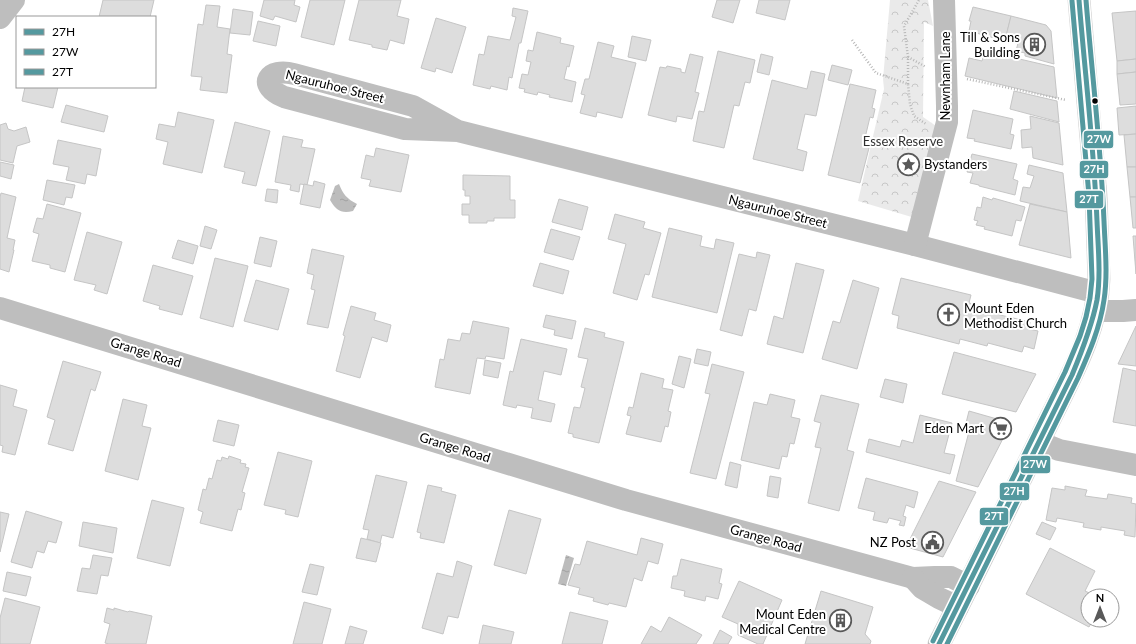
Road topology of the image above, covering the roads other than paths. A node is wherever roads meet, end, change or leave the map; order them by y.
1 (14, 0) edge
2 (944, 0) edge
3 (1079, 0) edge
4 (0, 18) edge
5 (458, 131) junction
6 (915, 245) junction
7 (1097, 302) junction
8 (0, 308) edge
9 (1136, 310) edge
10 (1039, 442) junction
11 (1136, 465) edge
12 (913, 578) junction
13 (969, 586) junction
14 (958, 607) junction
15 (939, 644) edge

1 - 4 street
2 - 6 street, Newnham Lane
3 - 7 main road
5 - 5 street, Ngauruhoe Street
5 - 6 street, Ngauruhoe Street
6 - 7 street, Ngauruhoe Street
7 - 9 street, Ngauruhoe Street
7 - 10 main road
8 - 12 street, Grange Road
10 - 11 street
10 - 13 main road
12 - 13 street, Grange Road
12 - 14 street, Grange Road
13 - 14 main road
14 - 15 main road

